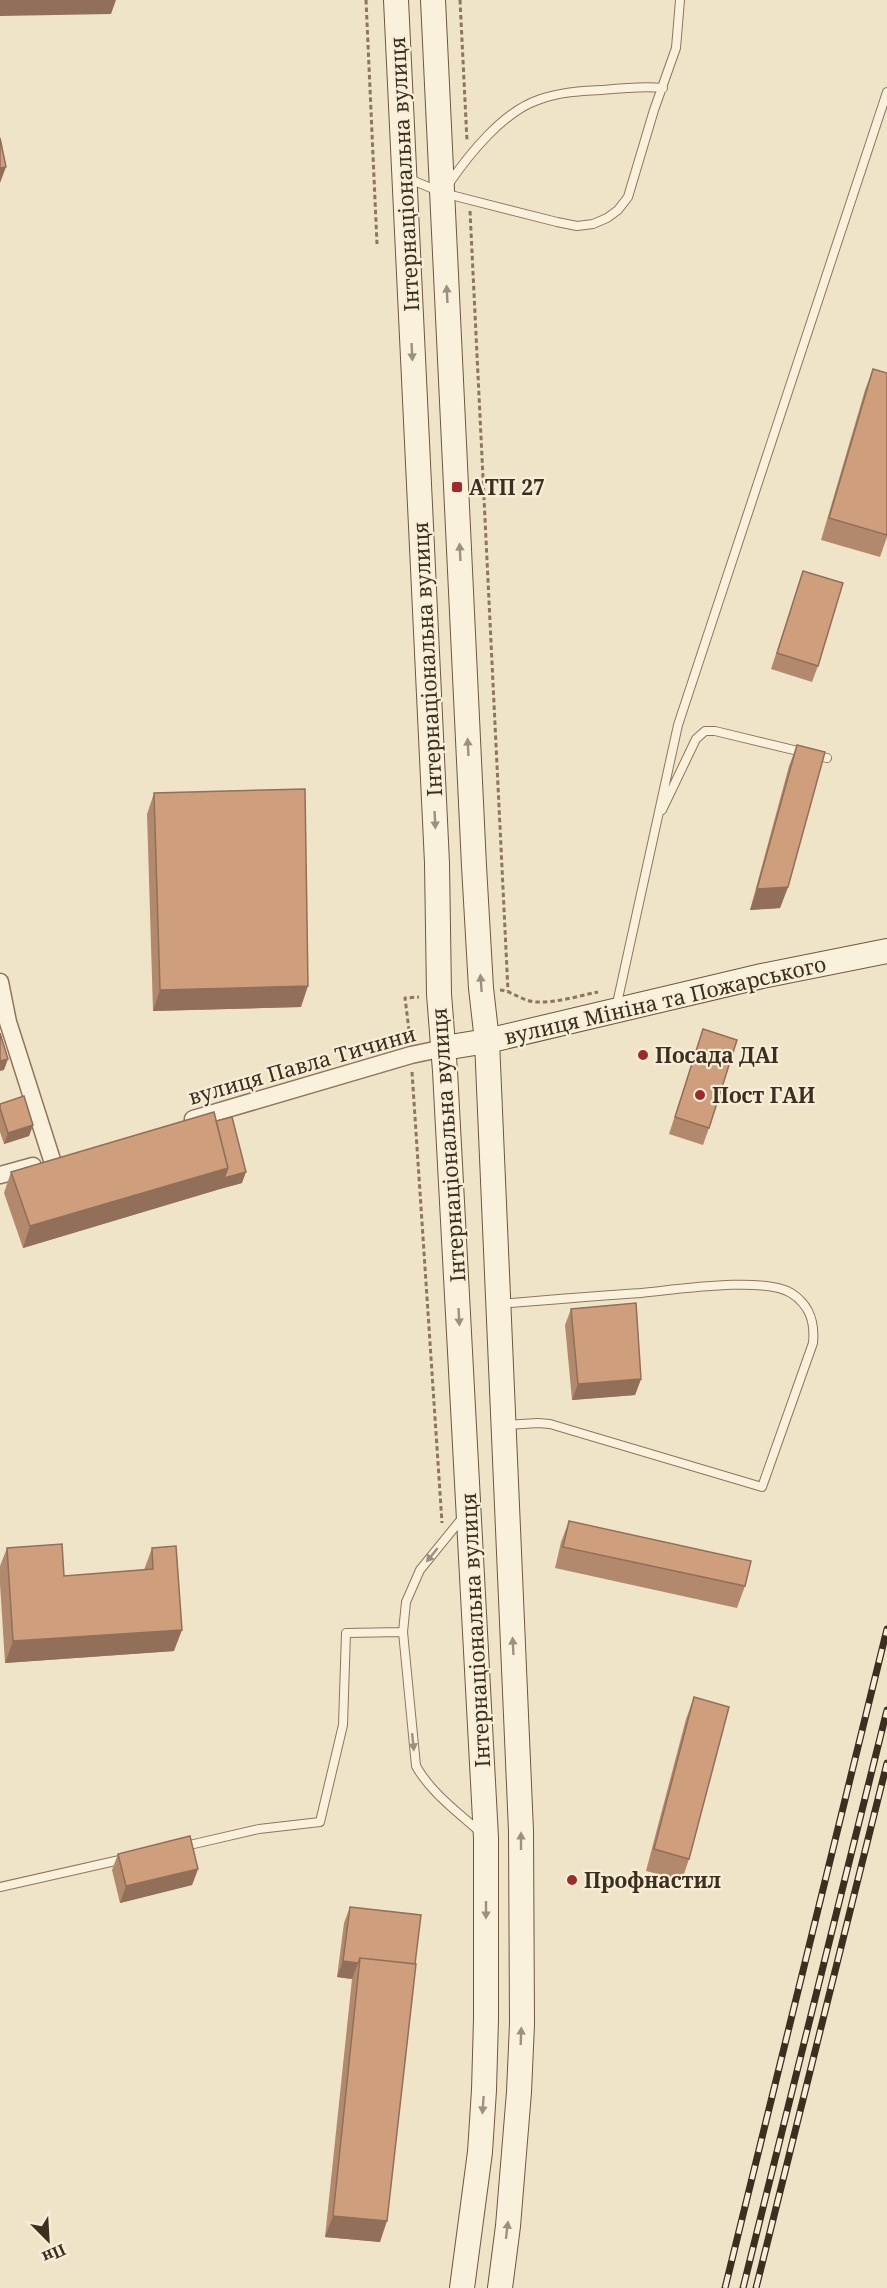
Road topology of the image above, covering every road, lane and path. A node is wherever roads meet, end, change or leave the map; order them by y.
1 (366, 0) edge
2 (396, 0) edge
3 (434, 0) edge
4 (460, 0) edge
5 (680, 0) edge
6 (663, 88) junction
7 (887, 92) edge
8 (467, 157) junction
9 (404, 176) junction
10 (443, 193) junction
11 (469, 200) junction
12 (377, 244) dead end
13 (827, 758) edge
14 (655, 823) junction
15 (887, 951) edge
16 (0, 982) edge
17 (481, 988) junction
18 (508, 991) junction
19 (439, 994) junction
20 (618, 998) junction
21 (4, 1023) edge
22 (487, 1041) junction
23 (444, 1048) junction
24 (411, 1055) junction
25 (176, 1124) edge
26 (0, 1175) edge
27 (498, 1304) junction
28 (503, 1426) junction
29 (469, 1509) junction
30 (443, 1541) junction
31 (403, 1632) junction
32 (486, 1838) junction
33 (169, 1849) edge
34 (135, 1857) edge
35 (0, 1887) edge
36 (462, 2288) edge
37 (500, 2288) edge

1 - 12 path
2 - 9 main road, Інтернаціональна вулиця
3 - 10 main road, Інтернаціональна вулиця
4 - 8 path
5 - 6 lane
6 - 8 lane
6 - 11 lane
7 - 14 lane
8 - 10 lane
9 - 10 lane
9 -> 19 main road, Інтернаціональна вулиця
10 - 11 lane
17 -> 10 main road, Інтернаціональна вулиця
11 - 18 path
13 - 14 lane
14 - 20 lane
15 - 20 main road, вулиця Мініна та Пожарського
16 - 21 street
17 - 18 path
17 - 22 main road, Інтернаціональна вулиця
18 - 20 path
19 - 23 main road, Інтернаціональна вулиця
19 - 24 path
20 - 22 main road, вулиця Мініна та Пожарського
21 - 26 street
22 - 23 main road, вулиця Мініна та Пожарського
22 - 27 main road, Інтернаціональна вулиця
23 - 24 street, вулиця Павла Тичини
23 -> 29 main road, Інтернаціональна вулиця
24 - 25 street, вулиця Павла Тичини
24 - 30 path
27 - 28 main road, Інтернаціональна вулиця
27 - 28 lane
37 -> 28 main road, Інтернаціональна вулиця
29 - 30 lane
29 - 32 main road, Інтернаціональна вулиця
30 -> 31 lane
31 -> 32 lane
31 - 33 lane
32 -> 36 main road, Інтернаціональна вулиця
34 - 35 lane

